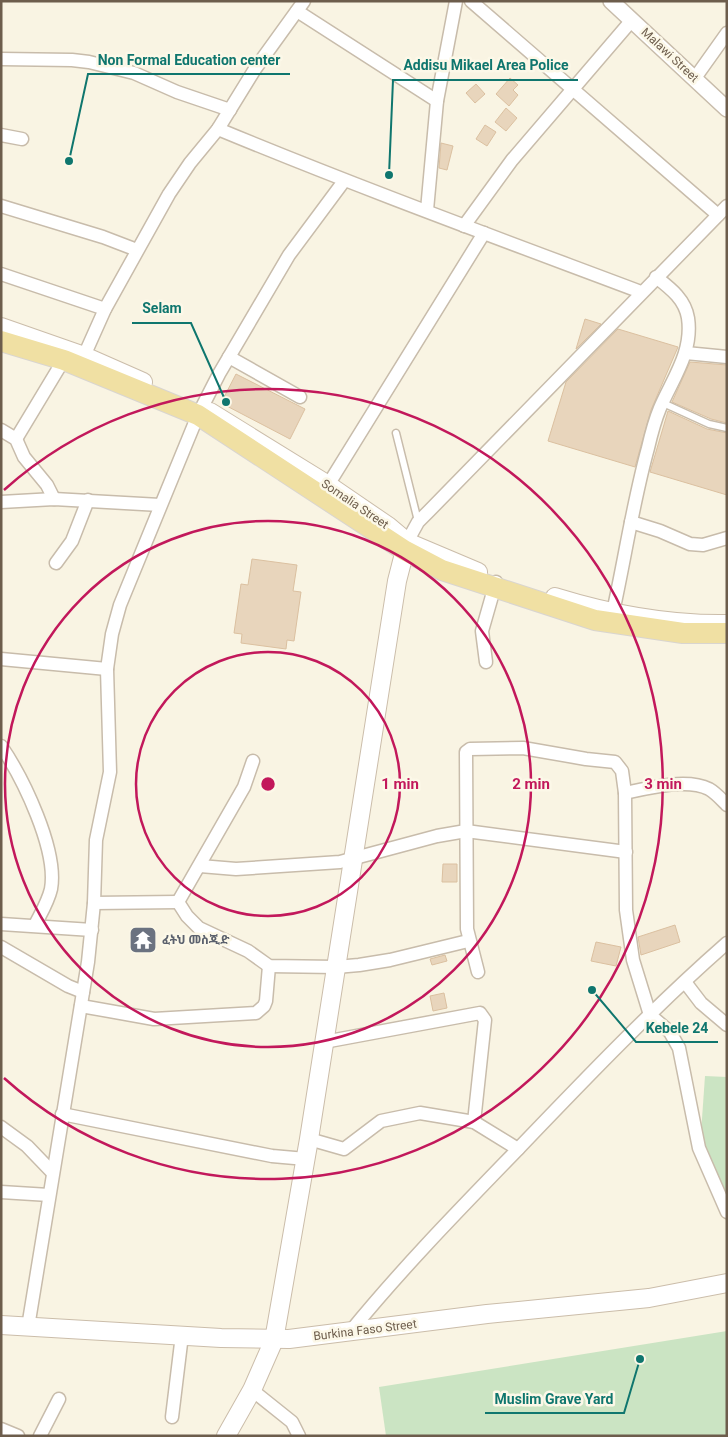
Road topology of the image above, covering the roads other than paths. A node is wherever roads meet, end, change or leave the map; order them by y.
1 (456, 1) edge
2 (471, 1) edge
3 (612, 1) edge
4 (300, 6) edge
5 (632, 20) junction
6 (727, 33) edge
7 (1, 59) edge
8 (695, 78) junction
9 (575, 89) junction
10 (437, 101) junction
11 (727, 109) edge
12 (230, 110) junction
13 (218, 129) junction
14 (1, 135) edge
15 (22, 139) dead end
16 (344, 181) junction
17 (1, 206) edge
18 (427, 210) junction
19 (723, 211) edge
20 (464, 226) junction
21 (484, 233) junction
22 (138, 250) junction
23 (1, 274) edge
24 (656, 277) junction
25 (641, 292) junction
26 (104, 309) junction
27 (1, 327) edge
28 (1, 341) edge
29 (686, 353) junction
30 (72, 355) junction
31 (229, 357) junction
32 (727, 357) edge
33 (300, 397) dead end
34 (662, 403) junction
35 (200, 411) junction
36 (727, 428) edge
37 (1, 430) edge
38 (396, 433) dead end
39 (16, 439) junction
40 (328, 485) junction
41 (54, 499) junction
42 (88, 500) junction
43 (1, 502) edge
44 (160, 505) junction
45 (418, 522) junction
46 (631, 522) junction
47 (727, 538) edge
48 (406, 546) junction
49 (56, 563) dead end
50 (495, 583) junction
51 (613, 612) junction
52 (727, 624) edge
53 (727, 633) edge
54 (1, 659) edge
55 (486, 662) dead end
56 (107, 669) junction
57 (1, 746) edge
58 (253, 761) dead end
59 (625, 793) junction
60 (727, 805) edge
61 (466, 832) junction
62 (626, 852) junction
63 (354, 860) junction
64 (200, 866) junction
65 (178, 902) junction
66 (94, 903) junction
67 (1, 924) edge
68 (36, 925) junction
69 (92, 930) junction
70 (468, 941) junction
71 (727, 943) edge
72 (1, 947) edge
73 (269, 966) junction
74 (336, 967) junction
75 (478, 972) dead end
76 (684, 982) junction
77 (83, 992) junction
78 (81, 1006) junction
79 (650, 1015) junction
80 (727, 1025) edge
81 (324, 1042) junction
82 (62, 1114) junction
83 (474, 1122) junction
84 (1, 1127) edge
85 (309, 1140) junction
86 (518, 1149) junction
87 (306, 1159) junction
88 (52, 1172) junction
89 (1, 1192) edge
90 (49, 1195) junction
91 (727, 1212) edge
92 (727, 1283) edge
93 (1, 1325) edge
94 (28, 1327) junction
95 (350, 1332) junction
96 (182, 1335) junction
97 (274, 1340) junction
98 (252, 1390) junction
99 (59, 1399) dead end
100 (172, 1418) dead end
101 (1, 1429) edge
102 (18, 1436) edge
103 (40, 1436) edge
104 (226, 1436) edge
105 (299, 1436) edge

1 - 10 street
2 - 9 street
3 - 5 street, Malawi Street
4 - 10 street
4 - 12 street
5 - 8 street, Malawi Street
5 - 9 street
6 - 8 street
7 - 12 street
8 - 11 street, Malawi Street
9 - 19 street
9 - 20 street
10 - 18 street
12 - 13 street
13 - 16 street
13 - 22 street
14 - 15 street
16 - 18 street
16 - 31 street
17 - 22 street
18 - 20 street
19 - 24 street
20 - 21 street
21 - 25 street
21 - 40 street
22 - 26 street
23 - 26 street
24 - 25 street
24 - 29 street
25 - 45 street
26 - 30 street
27 - 30 main road
28 - 30 main road
29 - 32 street
29 - 34 street
30 - 35 main road
30 - 39 street
31 - 33 street
31 - 35 street
34 - 36 lane
34 - 46 street
35 - 40 main road, Somalia Street
35 - 44 street
35 - 48 main road
37 - 39 street
38 - 45 lane
39 - 41 street
40 - 48 main road, Somalia Street
41 - 42 street
41 - 43 street
42 - 44 street
42 - 49 street
44 - 56 street
45 - 48 street
46 - 47 street
46 - 51 street
48 - 50 main road
48 - 63 main road
50 - 51 main road
50 - 53 main road
50 - 55 street
51 - 52 main road
54 - 56 street
56 - 66 street
57 - 68 street
58 - 64 street
59 - 60 street
59 - 61 street
59 - 62 street
61 - 62 street
61 - 63 street
61 - 70 street
62 - 79 street
63 - 64 street
63 - 74 main road
64 - 65 street
65 - 66 street
65 - 73 street
66 - 69 street
67 - 68 street
68 - 69 street
69 - 77 street
70 - 74 street
70 - 75 street
71 - 76 street
72 - 77 street
73 - 74 street
73 - 78 street
74 - 81 main road
76 - 79 street
76 - 80 street
77 - 78 street
78 - 82 street
79 - 86 street
79 - 91 street
81 - 83 street
81 - 85 main road
82 - 87 street
82 - 88 street
83 - 85 street
83 - 86 street
84 - 88 street
85 - 87 main road
86 - 95 street
87 - 97 main road
88 - 90 street
89 - 90 street
90 - 94 street
92 - 95 main road, Burkina Faso Street
93 - 94 main road, Burkina Faso Street
94 - 96 main road, Burkina Faso Street
95 - 97 main road, Burkina Faso Street
96 - 97 main road, Burkina Faso Street
96 - 100 street
97 - 98 main road
98 - 104 main road
98 - 105 street
99 - 103 street
101 - 102 street

